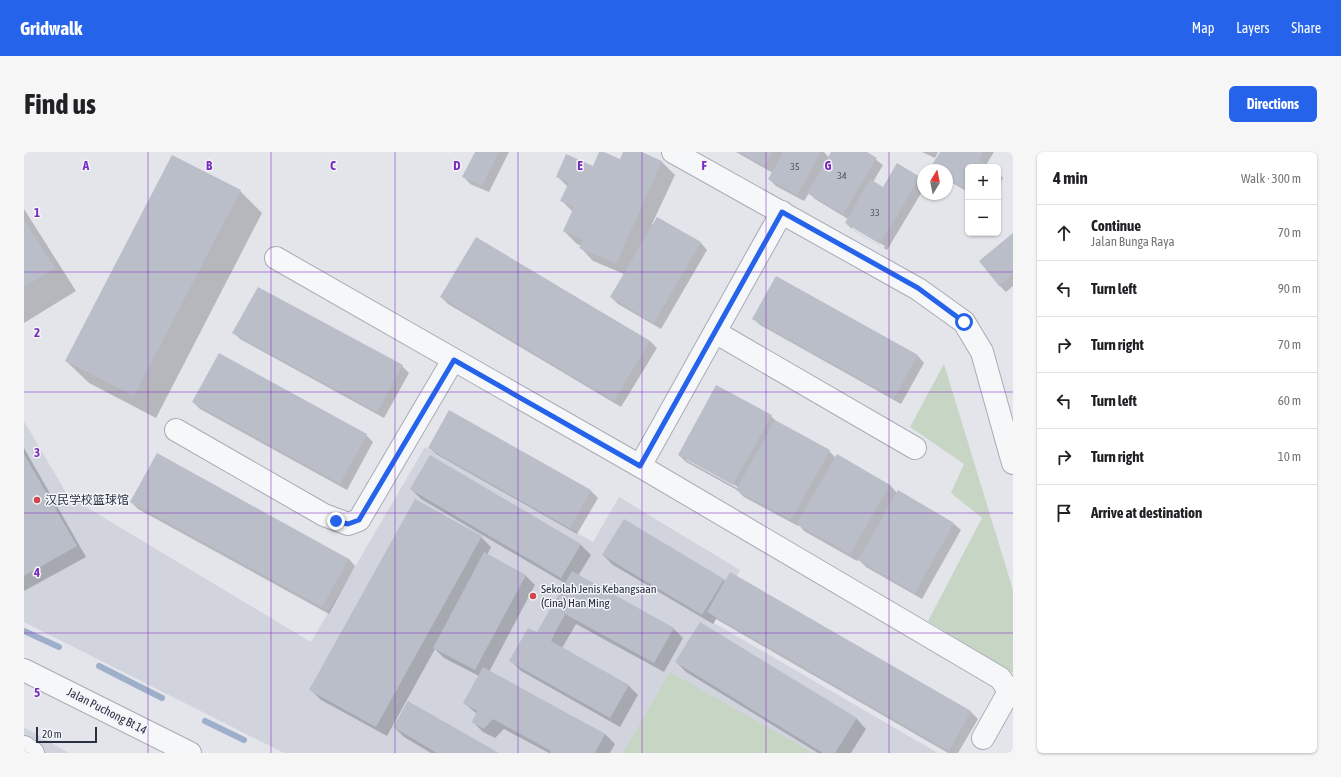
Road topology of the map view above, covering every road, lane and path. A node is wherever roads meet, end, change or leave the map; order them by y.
1 (673, 152) edge
2 (782, 212) junction
3 (276, 258) dead end
4 (714, 332) junction
5 (454, 360) junction
6 (176, 430) dead end
7 (915, 448) dead end
8 (1013, 463) edge
9 (640, 466) junction
10 (24, 670) edge
11 (983, 738) dead end
12 (24, 747) edge
13 (169, 747) edge
14 (33, 753) edge
15 (190, 753) edge

1 - 2 street
2 - 4 street
2 - 8 street
3 - 5 street
4 - 7 street
4 - 9 street
5 - 6 street
5 - 9 street
9 - 11 street
10 - 13 street, Jalan Puchong Bt 14
12 - 14 street
13 - 15 street, Jalan Puchong Bt 14

